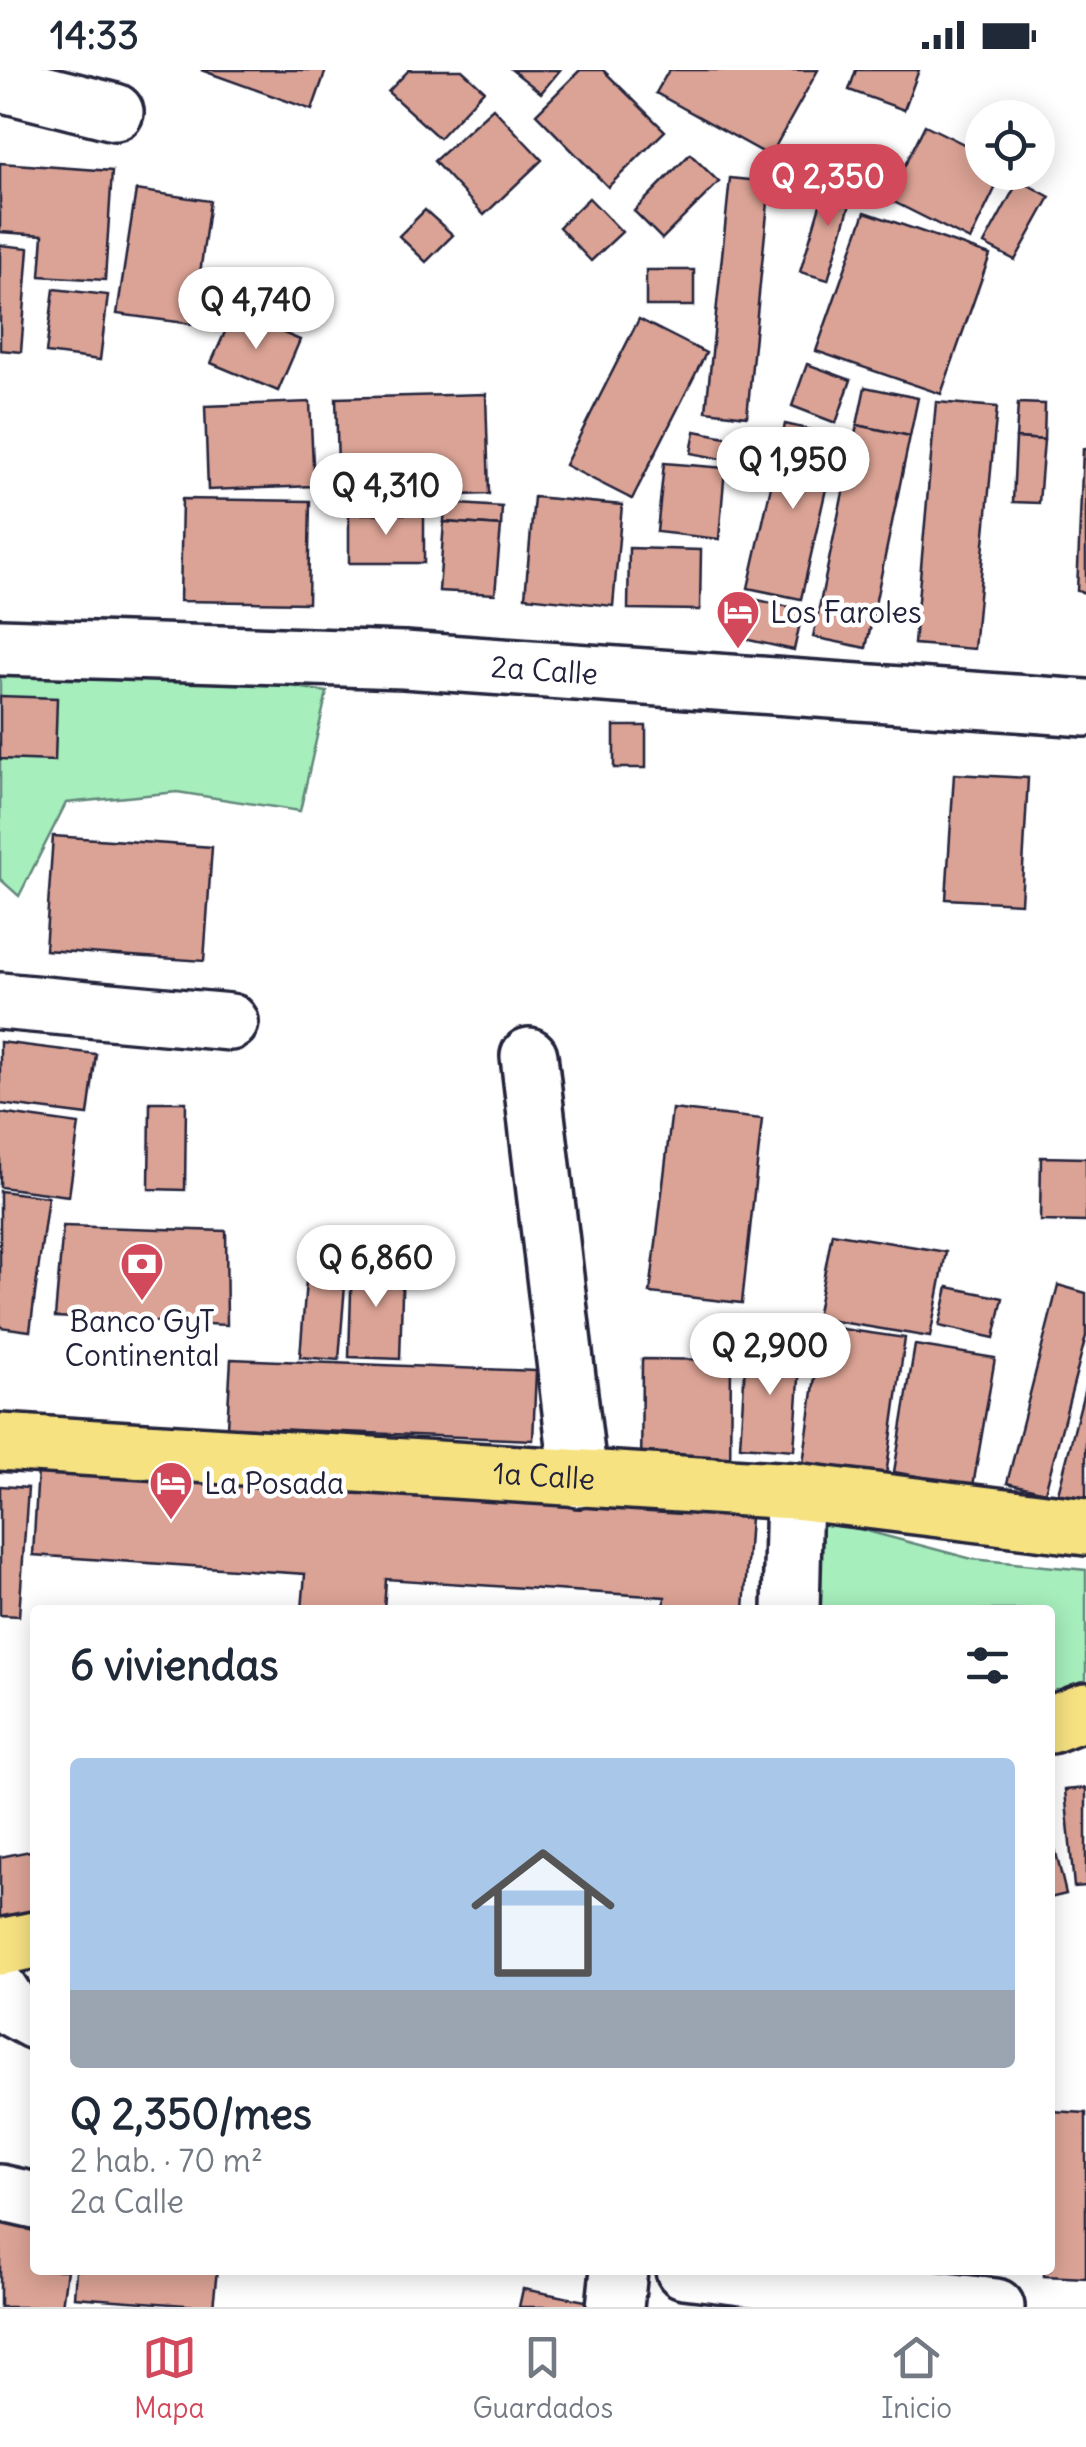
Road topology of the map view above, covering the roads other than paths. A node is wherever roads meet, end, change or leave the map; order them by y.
1 (0, 84) edge
2 (116, 112) dead end
3 (0, 647) edge
4 (1086, 708) edge
5 (0, 1001) edge
6 (230, 1022) dead end
7 (529, 1056) dead end
8 (0, 1442) edge
9 (579, 1479) junction
10 (794, 1491) junction
11 (1086, 1527) edge
12 (791, 1605) edge
13 (1086, 1711) edge
14 (1055, 1723) edge
15 (1086, 1725) edge
16 (1055, 1732) edge
17 (30, 1941) edge
18 (0, 1947) edge
19 (0, 1991) edge
20 (30, 2018) edge
21 (0, 2194) edge
22 (30, 2199) edge
23 (619, 2275) edge
24 (726, 2275) edge
25 (616, 2307) edge
26 (996, 2307) edge

1 - 2 street
3 - 4 street, 2a Calle
5 - 6 street
7 - 9 street
8 - 9 main road, 1a Calle
9 - 10 main road, 1a Calle
10 - 11 main road, 1a Calle
10 - 12 street
13 - 14 main road
15 - 16 street
17 - 18 main road
19 - 20 street
21 - 22 street
23 - 25 street
24 - 26 street

